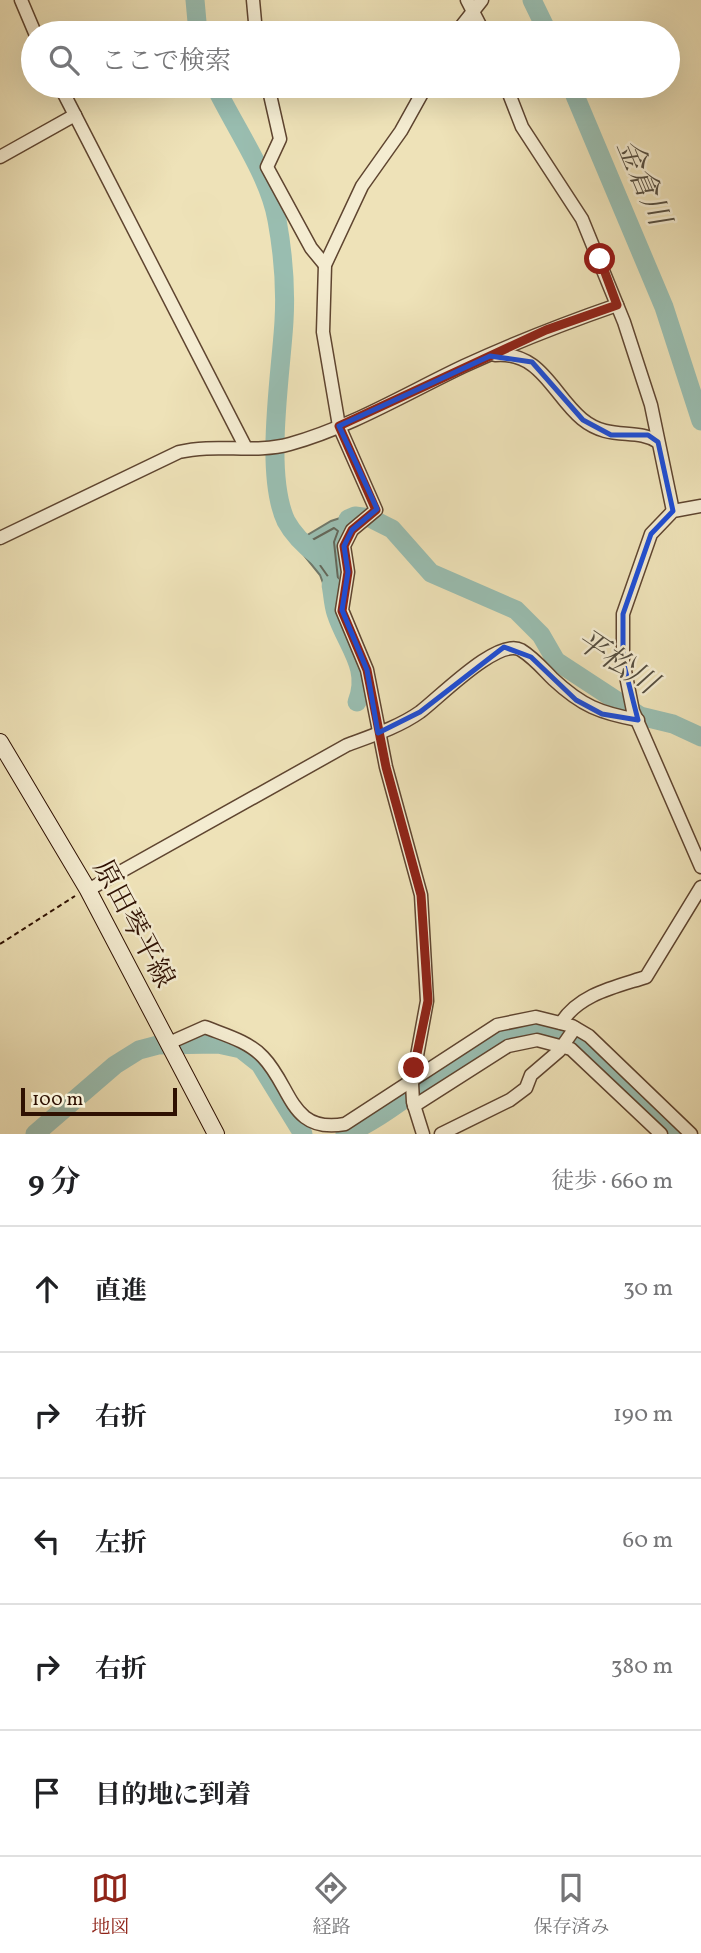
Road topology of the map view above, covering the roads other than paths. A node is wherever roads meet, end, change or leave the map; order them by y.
1 (21, 0) edge
2 (253, 0) edge
3 (467, 0) edge
4 (482, 0) edge
5 (474, 12) junction
6 (30, 21) edge
7 (255, 21) edge
8 (466, 21) edge
9 (478, 21) edge
10 (66, 98) edge
11 (271, 98) edge
12 (419, 98) edge
13 (511, 98) edge
14 (75, 116) junction
15 (0, 157) edge
16 (325, 265) junction
17 (617, 305) junction
18 (491, 356) junction
19 (339, 426) junction
20 (658, 442) junction
21 (246, 448) junction
22 (701, 506) edge
23 (673, 511) junction
24 (0, 538) edge
25 (638, 720) junction
26 (378, 733) junction
27 (0, 742) edge
28 (701, 867) edge
29 (701, 887) edge
30 (88, 890) junction
31 (561, 1023) junction
32 (574, 1028) junction
33 (169, 1043) junction
34 (565, 1045) junction
35 (412, 1082) junction
36 (414, 1104) junction
37 (215, 1134) edge
38 (423, 1134) edge
39 (442, 1134) edge
40 (661, 1134) edge
41 (691, 1134) edge

1 - 6 street
2 - 7 street
3 - 5 street
4 - 5 street
5 - 8 street
5 - 9 street
10 - 14 street
11 - 16 street
12 - 16 street
13 - 17 street
14 - 15 street
14 - 21 street
16 - 19 street
17 - 18 street
17 - 20 street
18 - 19 street
18 - 20 street
19 - 21 street
19 - 26 street
20 - 23 street
21 - 24 street
22 - 23 street
23 - 25 street
25 - 26 street
25 - 28 street
26 - 30 street
26 - 35 street
27 - 30 main road, 原田琴平線
29 - 31 street
30 - 33 main road, 原田琴平線
31 - 32 street
31 - 35 street
32 - 34 street
32 - 41 street
33 - 35 street
33 - 37 main road, 原田琴平線
34 - 36 street
34 - 39 street
34 - 40 street
35 - 36 street
36 - 38 street

